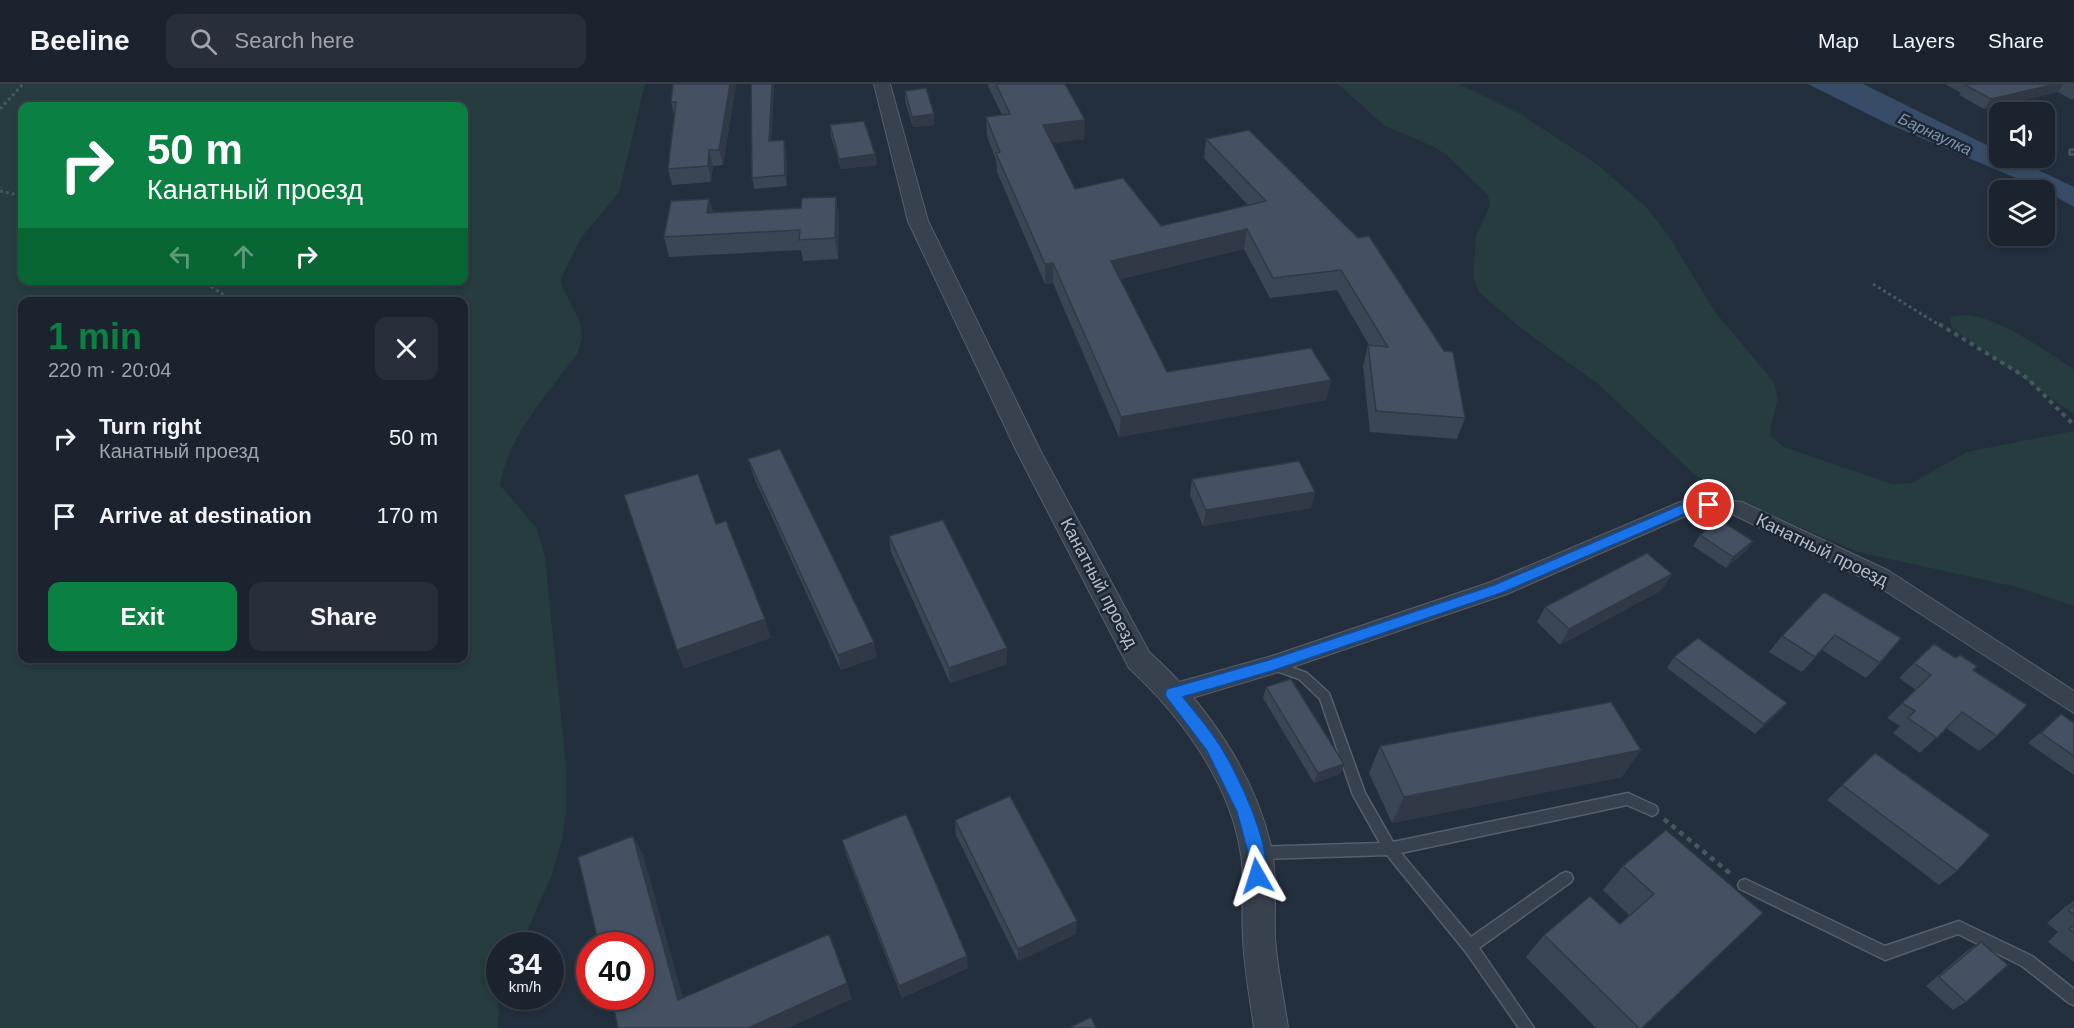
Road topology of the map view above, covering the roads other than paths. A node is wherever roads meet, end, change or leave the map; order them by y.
1 (882, 84) edge
2 (1272, 665) junction
3 (1172, 694) junction
4 (2074, 702) edge
5 (1652, 810) road end
6 (1390, 849) junction
7 (1256, 853) junction
8 (1566, 878) dead end
9 (1745, 885) road end
10 (1470, 946) junction
11 (2074, 998) edge
12 (1271, 1028) edge
13 (1527, 1028) edge

1 - 3 street, Канатный проезд
2 - 3 street, Канатный проезд
2 - 4 street, Канатный проезд
2 - 6 lane
3 - 7 street
5 - 6 lane
6 - 7 lane
6 - 10 lane
7 - 12 street
8 - 10 lane
9 - 11 lane
10 - 13 lane

